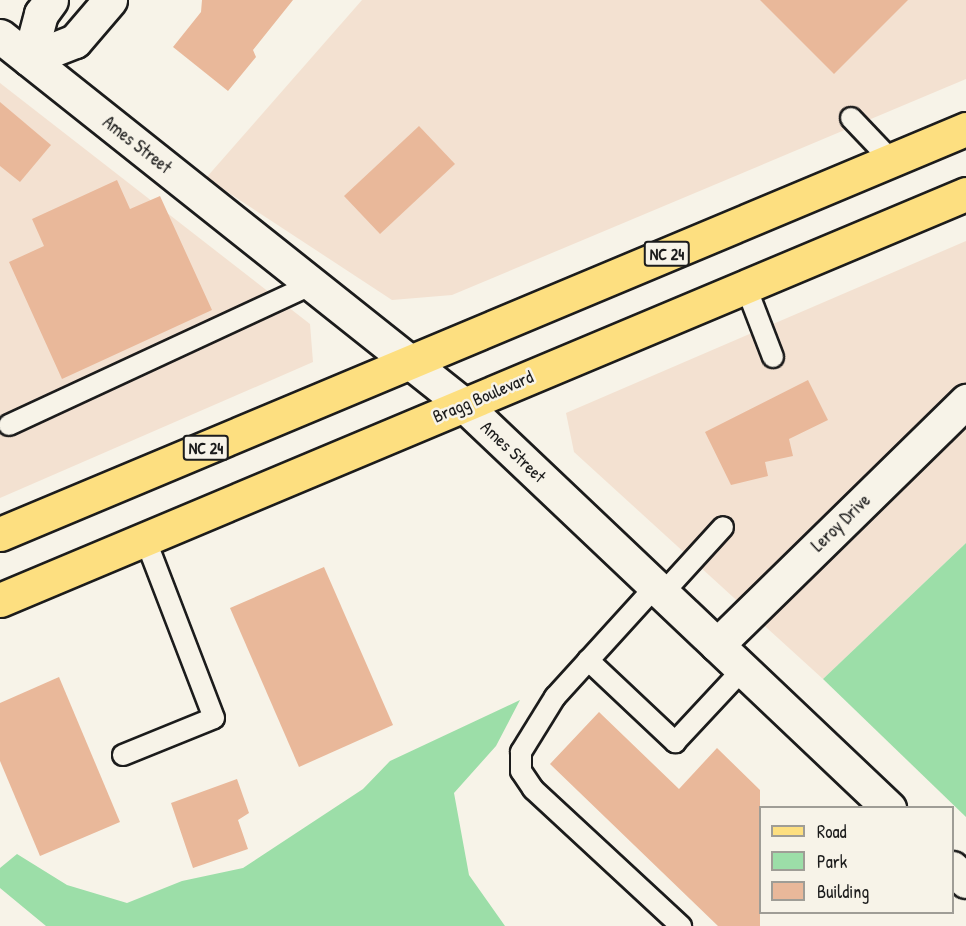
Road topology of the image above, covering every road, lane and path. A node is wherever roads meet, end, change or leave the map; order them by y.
1 (51, 0) edge
2 (110, 0) edge
3 (0, 36) edge
4 (29, 59) junction
5 (851, 118) dead end
6 (966, 129) edge
7 (891, 160) junction
8 (966, 194) edge
9 (313, 284) junction
10 (746, 287) junction
11 (773, 357) dead end
12 (411, 362) junction
13 (966, 401) edge
14 (464, 405) junction
15 (9, 425) dead end
16 (723, 527) dead end
17 (0, 534) edge
18 (145, 538) junction
19 (659, 589) junction
20 (0, 600) edge
21 (717, 645) junction
22 (588, 660) junction
23 (743, 669) junction
24 (123, 754) dead end
25 (888, 806) edge
26 (954, 870) edge
27 (966, 881) edge
28 (681, 926) edge

1 - 4 street
2 - 4 street
3 - 4 street, Ames Street
4 - 9 street, Ames Street
5 - 7 lane
6 - 7 main road, NC 24
7 - 12 main road, NC 24
8 - 10 main road, Bragg Boulevard
9 - 12 street, Ames Street
9 - 15 lane
10 - 11 lane
10 - 14 main road, Bragg Boulevard
12 - 14 street, Ames Street
12 - 17 main road, NC 24
13 - 21 street, Leroy Drive
14 - 18 main road, Bragg Boulevard
14 - 19 street, Ames Street
16 - 19 lane
18 - 20 main road, Bragg Boulevard
18 - 24 lane
19 - 21 street, Ames Street
19 - 22 lane
21 - 23 street, Ames Street
22 - 23 lane
22 - 28 lane
23 - 25 street, Ames Street
26 - 27 street

